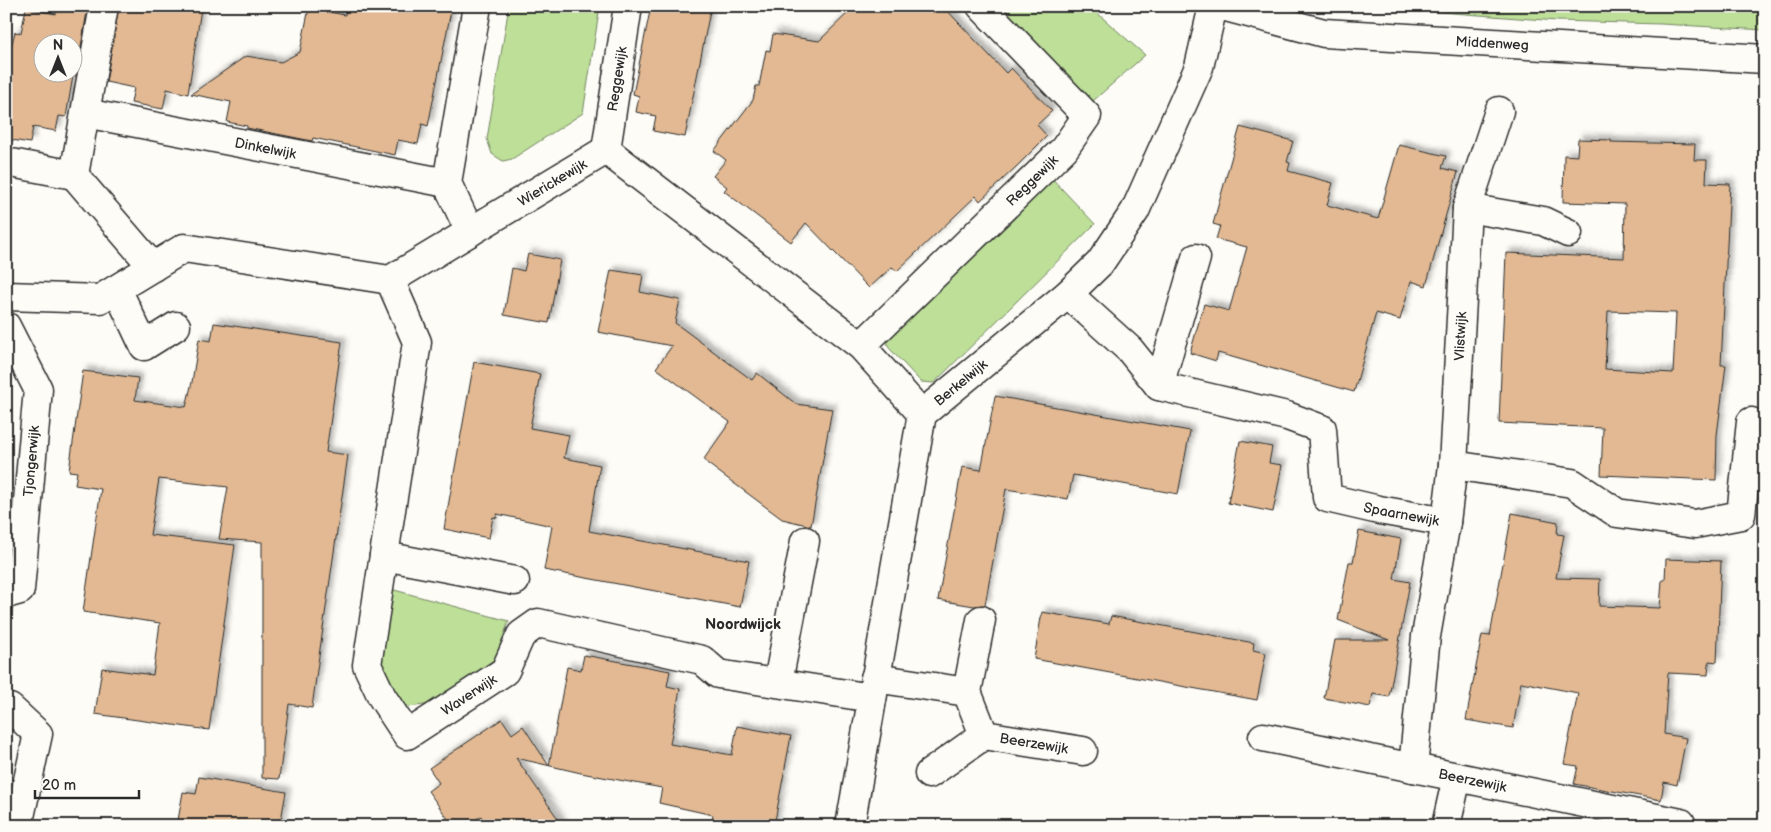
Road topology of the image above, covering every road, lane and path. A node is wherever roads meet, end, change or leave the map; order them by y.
1 (104, 6) edge
2 (477, 6) edge
3 (628, 6) edge
4 (982, 6) edge
5 (1213, 6) edge
6 (1222, 6) edge
7 (1765, 59) edge
8 (1499, 110) dead end
9 (85, 113) junction
10 (606, 150) junction
11 (6, 162) edge
12 (74, 175) junction
13 (446, 183) junction
14 (1467, 208) junction
15 (470, 232) junction
16 (1568, 232) dead end
17 (1196, 258) dead end
18 (153, 267) junction
19 (390, 280) junction
20 (118, 289) junction
21 (1068, 294) junction
22 (6, 296) edge
23 (6, 326) edge
24 (176, 326) dead end
25 (861, 346) junction
26 (1159, 386) junction
27 (922, 414) junction
28 (1751, 422) dead end
29 (1453, 466) junction
30 (1446, 522) junction
31 (805, 541) dead end
32 (384, 556) junction
33 (514, 580) dead end
34 (6, 594) edge
35 (981, 620) dead end
36 (778, 682) junction
37 (874, 688) junction
38 (967, 692) junction
39 (6, 707) edge
40 (984, 736) junction
41 (1263, 737) dead end
42 (1083, 751) dead end
43 (1413, 768) junction
44 (929, 774) dead end
45 (1457, 777) junction
46 (18, 826) edge
47 (850, 826) edge
48 (1446, 826) edge
49 (1680, 826) edge

1 - 9 street
2 - 13 street
3 - 10 street, Reggewijk
4 - 25 street, Reggewijk
5 - 21 street, Berkelwijk
6 - 7 street, Middenweg
8 - 14 street, Vlistwijk
9 - 12 street
9 - 13 street, Dinkelwijk
10 - 15 street, Wierickewijk
10 - 25 street
11 - 12 street
12 - 18 street
13 - 15 street
14 - 16 street
14 - 29 street, Vlistwijk
15 - 19 street, Wierickewijk
17 - 26 street
18 - 19 street
18 - 20 street
19 - 32 street, Waverwijk
20 - 22 street
20 - 24 street
21 - 26 street
21 - 27 street, Berkelwijk
23 - 34 street, Tjongerwijk
25 - 27 street
26 - 30 street, Spaarnewijk
27 - 37 street, Berkelwijk
28 - 29 street
29 - 30 street, Spaarnewijk
30 - 43 street
31 - 36 street
32 - 33 street
32 - 36 street, Waverwijk
35 - 38 street
36 - 37 street, Waverwijk
37 - 38 street
37 - 47 street, Berkelwijk
38 - 40 street, Beerzewijk
39 - 46 street
40 - 42 street, Beerzewijk
40 - 44 street, Beerzewijk
41 - 43 street, Beerzewijk
43 - 45 street, Beerzewijk
45 - 48 street
45 - 49 street, Beerzewijk

